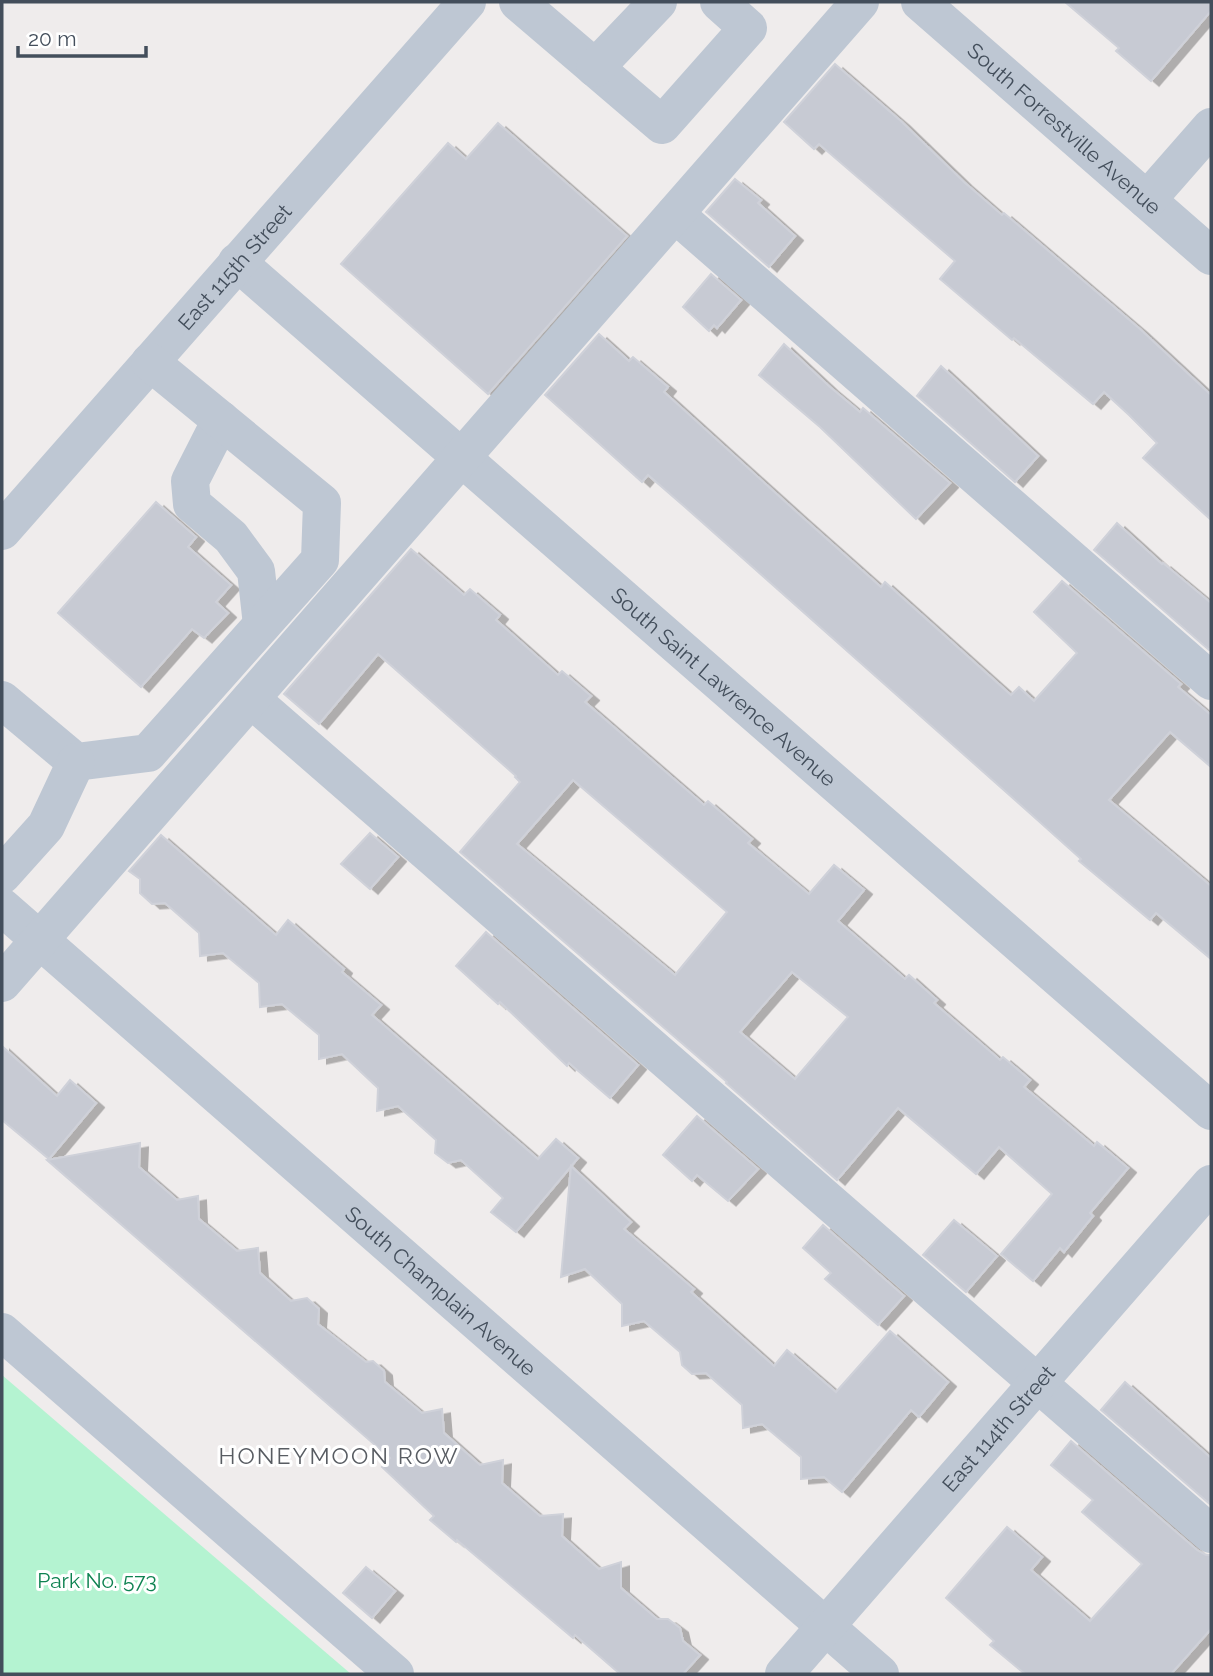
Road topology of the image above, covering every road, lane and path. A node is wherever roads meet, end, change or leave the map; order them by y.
1 (467, 2) edge
2 (518, 2) edge
3 (658, 2) edge
4 (719, 2) edge
5 (860, 2) edge
6 (920, 2) edge
7 (595, 68) junction
8 (1211, 127) edge
9 (1147, 200) junction
10 (675, 214) junction
11 (1211, 256) edge
12 (237, 262) junction
13 (150, 362) junction
14 (221, 420) junction
15 (461, 458) junction
16 (2, 531) edge
17 (262, 625) junction
18 (1211, 681) edge
19 (251, 699) junction
20 (2, 701) edge
21 (76, 762) junction
22 (2, 875) edge
23 (2, 907) edge
24 (39, 940) junction
25 (2, 983) edge
26 (1211, 1111) edge
27 (1211, 1184) edge
28 (2, 1332) edge
29 (1038, 1383) junction
30 (1211, 1534) edge
31 (825, 1627) junction
32 (395, 1674) edge
33 (784, 1674) edge
34 (880, 1674) edge

1 - 12 street, East 115th Street
2 - 7 street
3 - 7 street
4 - 7 street
5 - 10 street
6 - 9 street, South Forrestville Avenue
8 - 9 street
9 - 11 street, South Forrestville Avenue
10 - 15 street
10 - 18 street
12 - 13 street, East 115th Street
12 - 15 street, South Saint Lawrence Avenue
13 - 14 street
13 - 16 street, East 115th Street
14 - 17 street
14 - 17 street
15 - 19 street
15 - 26 street, South Saint Lawrence Avenue
17 - 21 street
19 - 24 street
19 - 29 street
20 - 21 street
21 - 22 street
23 - 24 street, South Champlain Avenue
24 - 25 street
24 - 31 street, South Champlain Avenue
27 - 29 street, East 114th Street
28 - 32 street
29 - 30 street
29 - 31 street, East 114th Street
31 - 33 street, East 114th Street
31 - 34 street, South Champlain Avenue

